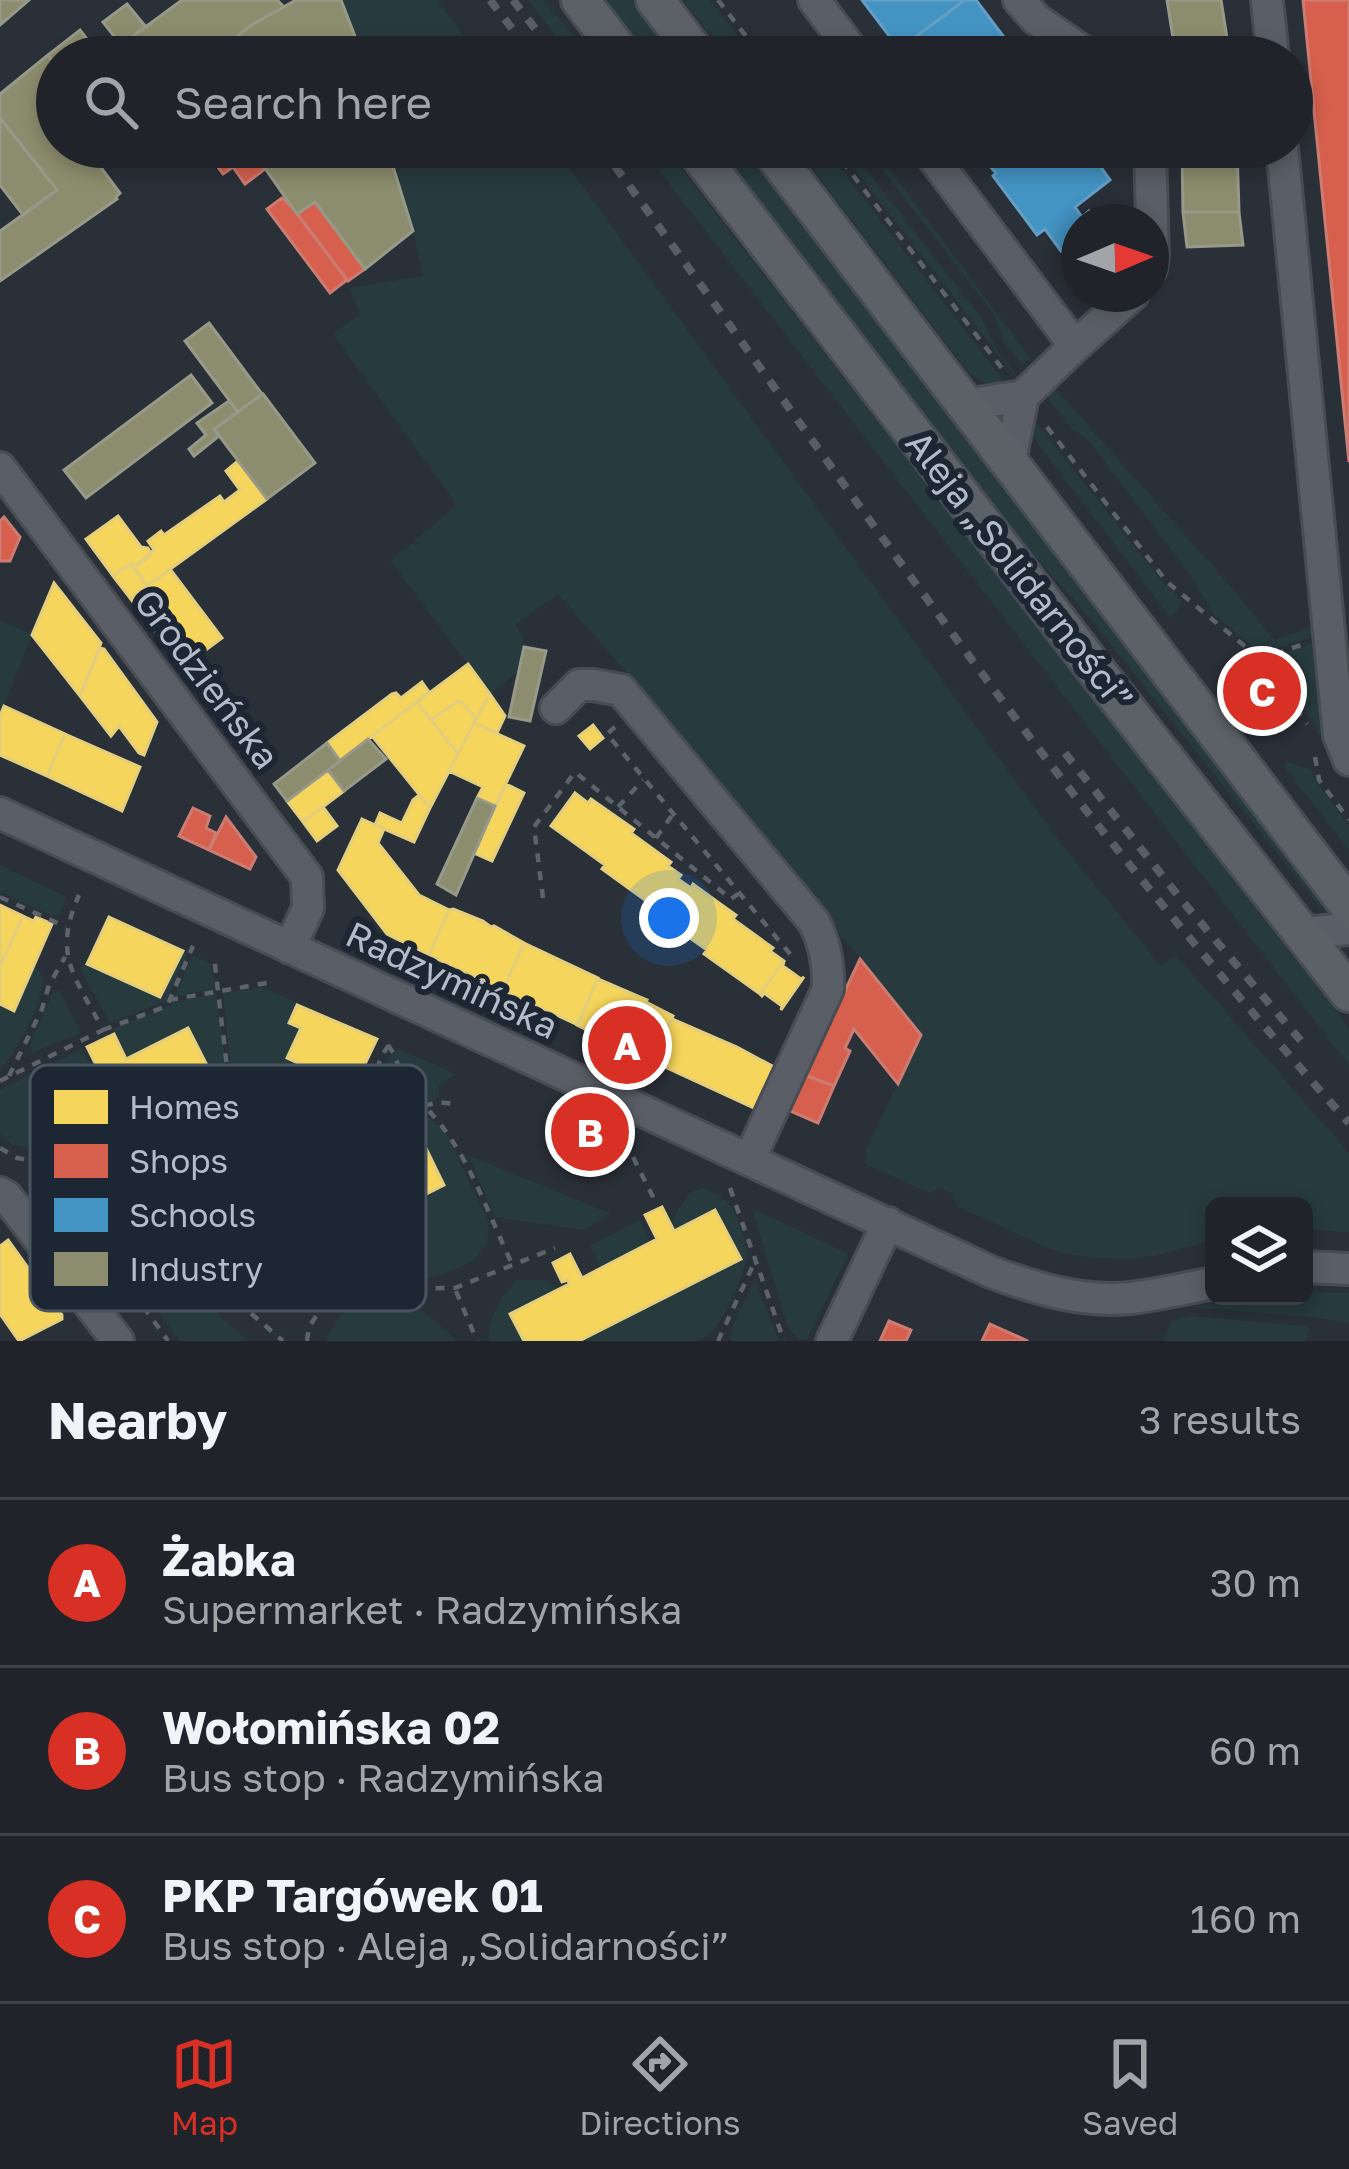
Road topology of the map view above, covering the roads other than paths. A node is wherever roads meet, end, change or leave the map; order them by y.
1 (580, 0) edge
2 (655, 0) edge
3 (814, 0) edge
4 (1019, 0) edge
5 (1268, 0) edge
6 (608, 36) edge
7 (683, 36) edge
8 (841, 36) edge
9 (1060, 36) edge
10 (1271, 36) edge
11 (709, 168) edge
12 (784, 168) edge
13 (941, 168) edge
14 (1151, 168) edge
15 (1285, 168) edge
16 (1152, 204) edge
17 (1113, 312) edge
18 (1075, 346) junction
19 (1023, 396) junction
20 (966, 405) junction
21 (1010, 461) junction
22 (5, 484) edge
23 (1335, 536) edge
24 (556, 708) dead end
25 (1333, 741) edge
26 (0, 813) edge
27 (1348, 908) edge
28 (1302, 933) junction
29 (290, 948) junction
30 (1349, 993) edge
31 (749, 1160) junction
32 (3, 1194) edge
33 (888, 1223) junction
34 (30, 1229) edge
35 (1313, 1268) edge
36 (1349, 1269) edge
37 (1205, 1285) edge
38 (95, 1311) edge
39 (118, 1341) edge
40 (832, 1341) edge

1 - 6 main road
2 - 7 main road
3 - 8 street
4 - 9 street
5 - 10 street
11 - 28 main road, Aleja „Solidarności”
12 - 20 main road, Aleja „Solidarności”
13 - 18 street
14 - 16 street
15 - 23 street
17 - 18 street
18 - 19 street
19 - 20 street
19 - 21 street
20 - 21 main road, Aleja „Solidarności”
21 - 27 main road, Aleja „Solidarności”
22 - 29 street, Grodzieńska
23 - 25 street
24 - 31 street
26 - 29 street, Radzymińska
27 - 28 street
28 - 30 main road, Aleja „Solidarności”
29 - 31 street, Radzymińska
31 - 33 street, Radzymińska
32 - 34 street
33 - 37 street, Radzymińska
33 - 40 street
35 - 36 street
38 - 39 street

